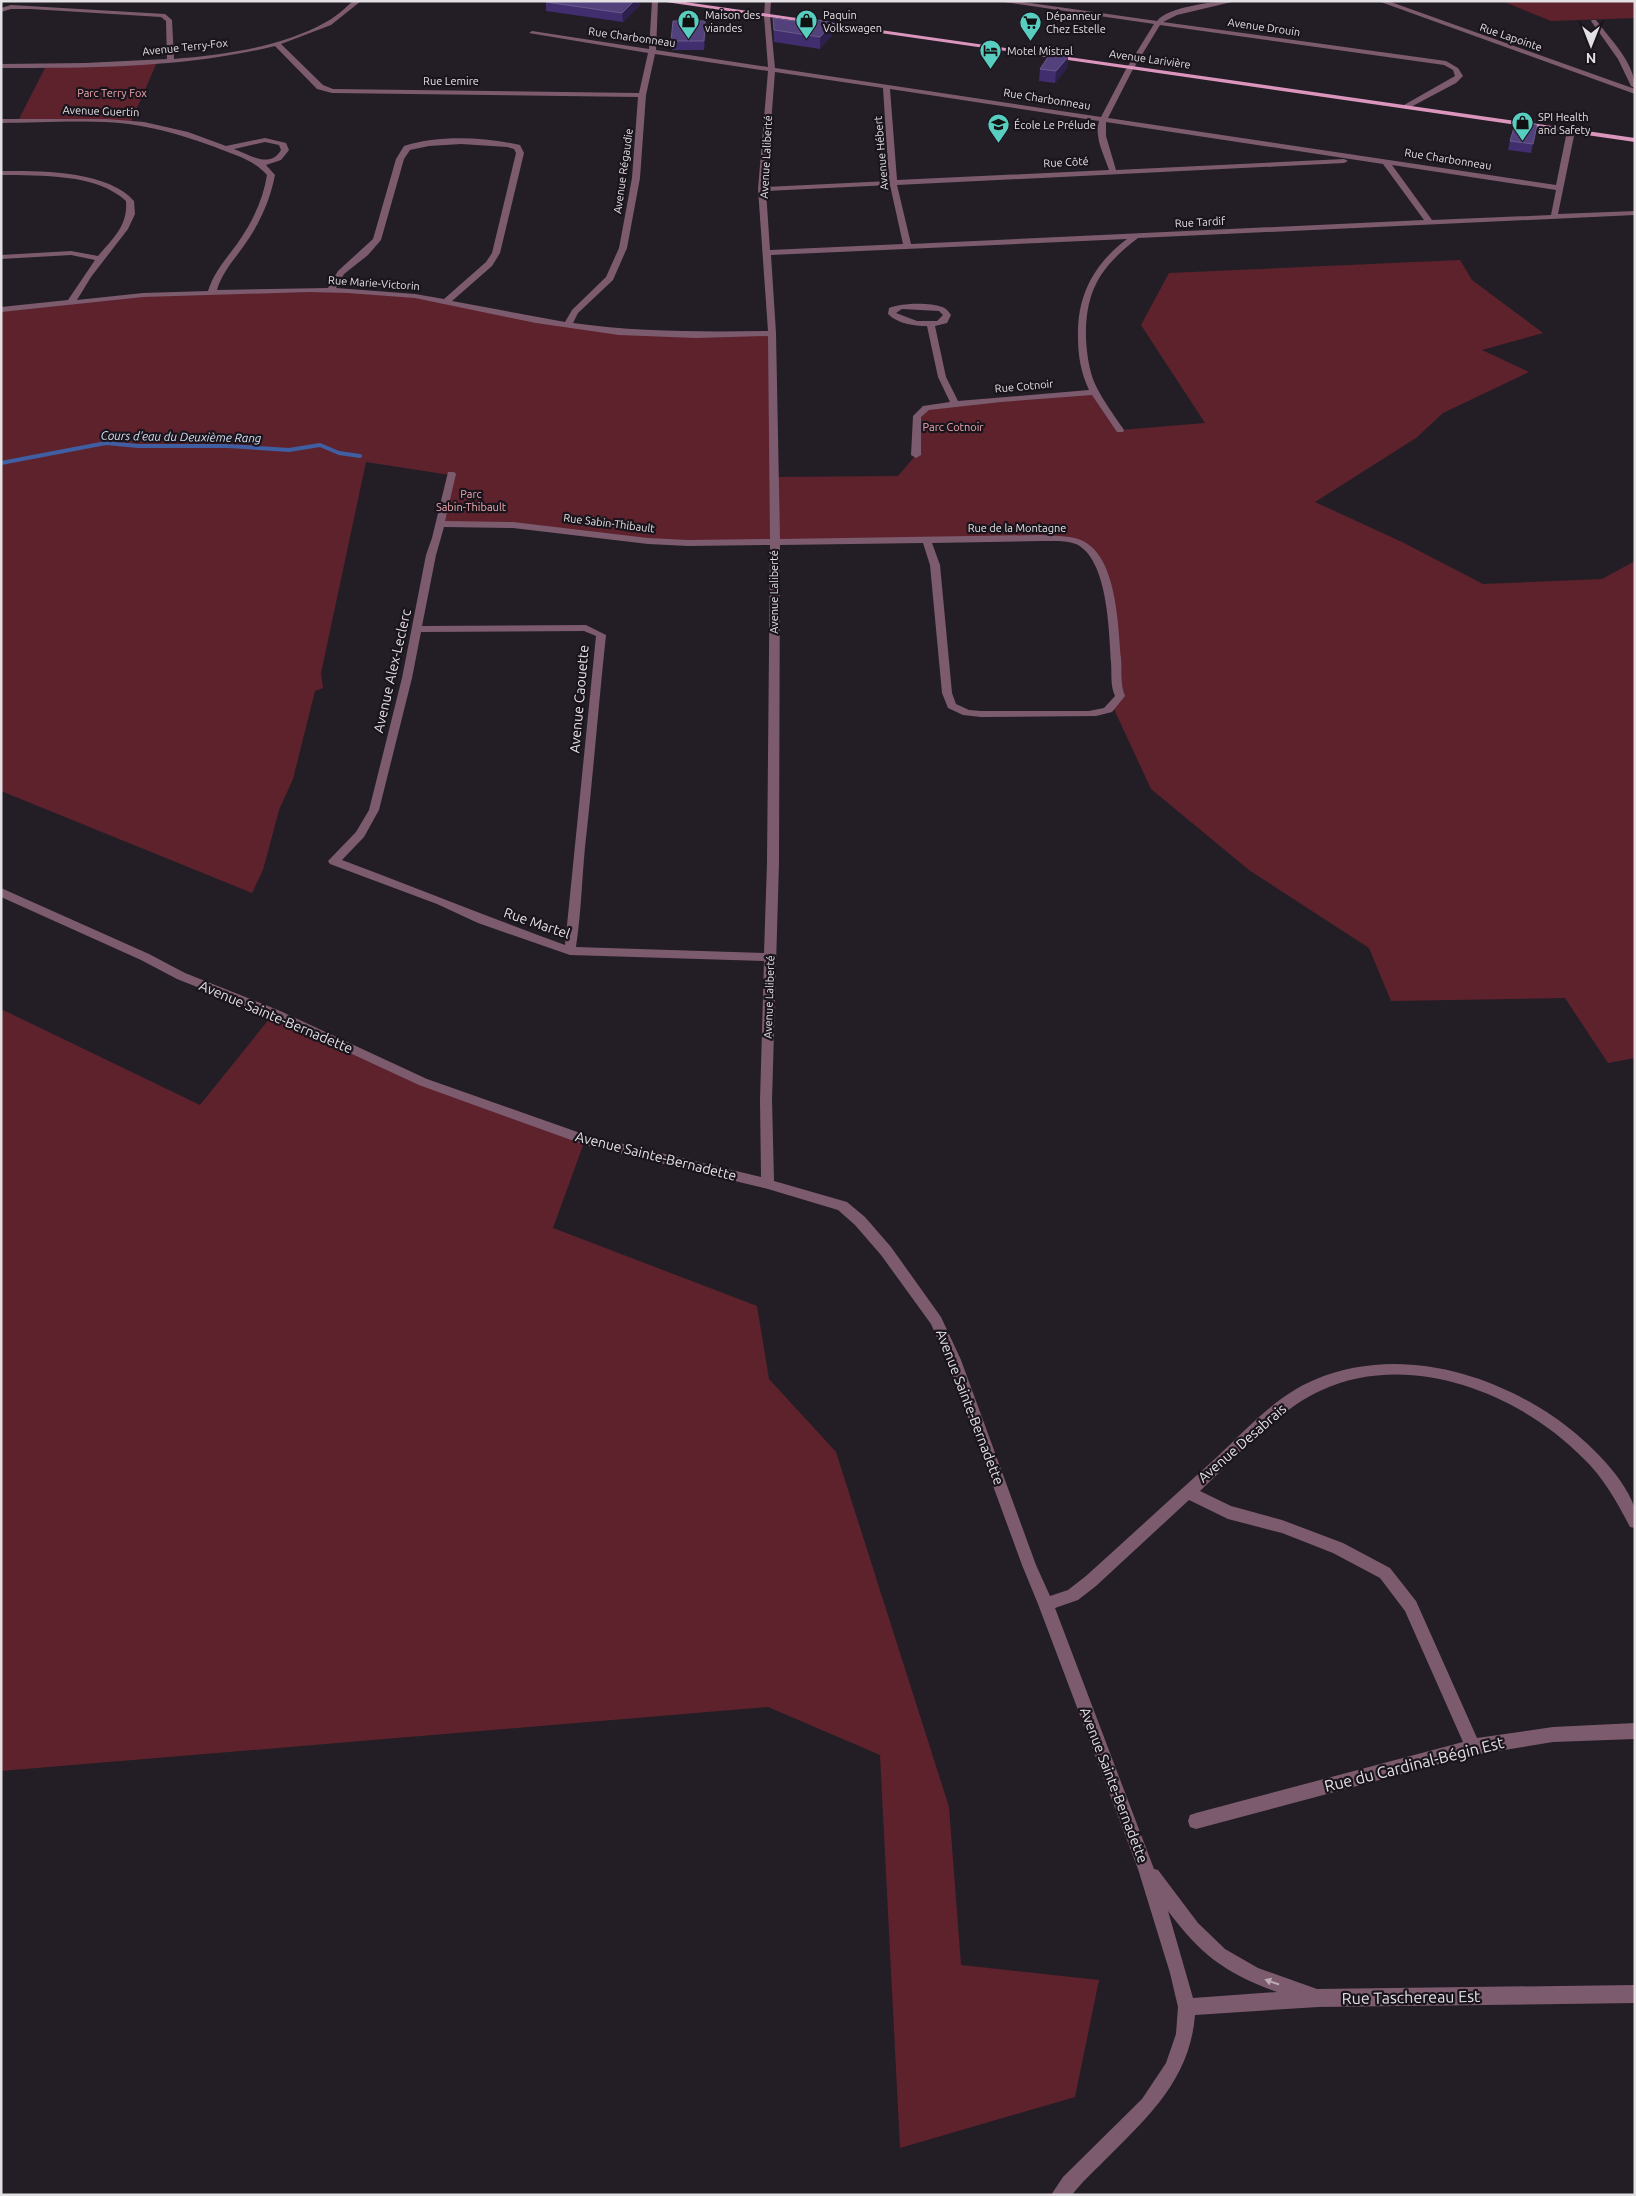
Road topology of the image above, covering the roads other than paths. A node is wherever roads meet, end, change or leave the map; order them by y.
1 (358, 1) edge
2 (655, 1) edge
3 (662, 1) edge
4 (768, 1) edge
5 (1000, 1) edge
6 (1233, 1) edge
7 (1381, 1) edge
8 (1201, 8) junction
9 (1, 10) edge
10 (767, 16) junction
11 (1594, 21) dead end
12 (1159, 23) junction
13 (1210, 30) junction
14 (532, 33) dead end
15 (278, 44) junction
16 (652, 52) junction
17 (170, 61) junction
18 (1, 66) edge
19 (1132, 67) junction
20 (772, 69) junction
21 (886, 86) junction
22 (1635, 86) edge
23 (1635, 92) edge
24 (642, 95) junction
25 (1408, 107) junction
26 (1104, 119) junction
27 (1, 121) edge
28 (1571, 131) junction
29 (1232, 138) junction
30 (1635, 140) edge
31 (225, 149) junction
32 (1372, 159) junction
33 (1386, 162) junction
34 (260, 163) junction
35 (1230, 166) junction
36 (1112, 171) junction
37 (1, 173) edge
38 (893, 183) junction
39 (1560, 188) junction
40 (762, 189) junction
41 (1635, 213) edge
42 (1554, 217) junction
43 (1429, 222) junction
44 (1136, 236) junction
45 (908, 247) junction
46 (766, 253) junction
47 (1, 257) edge
48 (101, 259) junction
49 (330, 291) junction
50 (212, 292) junction
51 (71, 302) junction
52 (446, 302) junction
53 (1, 310) edge
54 (566, 325) junction
55 (932, 325) junction
56 (772, 332) junction
57 (1095, 392) junction
58 (954, 404) junction
59 (1120, 430) dead end
60 (916, 455) dead end
61 (450, 474) dead end
62 (440, 524) junction
63 (927, 541) junction
64 (775, 542) junction
65 (416, 629) junction
66 (334, 861) joint
67 (1, 892) edge
68 (570, 951) junction
69 (771, 957) junction
70 (768, 1184) junction
71 (1188, 1492) junction
72 (1635, 1522) edge
73 (1046, 1604) junction
74 (1635, 1731) edge
75 (1473, 1747) junction
76 (1196, 1821) dead end
77 (1146, 1869) junction
78 (1635, 1994) edge
79 (1318, 1998) junction
80 (1187, 2007) junction
81 (1060, 2195) edge

1 - 15 street, Avenue Terry-Fox
2 - 16 street, Avenue Régaudie
3 - 10 main road, Avenue Larivière
4 - 10 street, Avenue Laliberté
5 - 12 street, Avenue Drouin
6 - 8 street
7 - 23 street, Rue Lapointe
8 - 12 street
8 - 13 street
9 - 17 street
10 - 19 main road, Avenue Larivière
10 - 20 street, Avenue Laliberté
11 - 22 street
12 - 13 street, Avenue Drouin
12 - 19 street
13 - 25 street, Avenue Drouin
14 - 16 street, Rue Charbonneau
15 - 17 street, Avenue Terry-Fox
15 - 24 street, Rue Lemire
16 - 20 street, Rue Charbonneau
16 - 24 street, Avenue Régaudie
17 - 18 street, Avenue Terry-Fox
19 - 25 main road, Avenue Larivière
19 - 26 street
20 - 21 street, Rue Charbonneau
20 - 40 street, Avenue Laliberté
21 - 26 street, Rue Charbonneau
21 - 38 street, Avenue Hébert
24 - 54 street, Avenue Régaudie
25 - 28 main road, Avenue Larivière
26 - 29 street, Rue Charbonneau
26 - 36 street
27 - 31 street, Avenue Guertin
28 - 30 main road, Avenue Larivière
28 - 39 street
29 - 32 street, Rue Charbonneau
29 - 35 street
31 - 34 street, Avenue Guertin
31 - 34 street
32 - 33 street, Rue Charbonneau
32 - 35 street, Rue Côté
33 - 39 street, Rue Charbonneau
33 - 43 street
34 - 50 street
35 - 36 street, Rue Côté
36 - 38 street, Rue Côté
37 - 48 street
38 - 40 street, Rue Côté
38 - 45 street, Avenue Hébert
39 - 42 street
40 - 46 street, Avenue Laliberté
41 - 42 street, Rue Tardif
42 - 43 street, Rue Tardif
43 - 44 street, Rue Tardif
44 - 45 street, Rue Tardif
44 - 57 street
45 - 46 street, Rue Tardif
46 - 56 street, Avenue Laliberté
47 - 48 street
48 - 51 street
49 - 50 street, Rue Marie-Victorin
49 - 52 street, Rue Marie-Victorin
49 - 52 street
50 - 51 street, Rue Marie-Victorin
51 - 53 street, Rue Marie-Victorin
52 - 54 street, Rue Marie-Victorin
54 - 56 street, Rue Marie-Victorin
55 - 55 street
55 - 58 street
56 - 64 street, Avenue Laliberté
57 - 58 street, Rue Cotnoir
57 - 59 street
58 - 60 street, Rue Cotnoir
61 - 62 street, Avenue Alex-Leclerc
62 - 64 street, Rue Sabin-Thibault
62 - 65 street, Avenue Alex-Leclerc
63 - 63 street, Rue de la Montagne
63 - 64 street, Rue de la Montagne
64 - 69 street, Avenue Laliberté
65 - 66 street, Avenue Alex-Leclerc
65 - 68 street, Avenue Caouette
66 - 68 street, Rue Martel
67 - 70 street, Avenue Sainte-Bernadette
68 - 69 street, Rue Martel
69 - 70 street, Avenue Laliberté
70 - 73 street, Avenue Sainte-Bernadette
71 - 72 street, Avenue Desabrais
71 - 73 street, Avenue Desabrais
71 - 75 street
73 - 77 street, Avenue Sainte-Bernadette
74 - 75 street, Rue du Cardinal-Bégin Est
75 - 76 street, Rue du Cardinal-Bégin Est
79 -> 77 street
77 - 80 street, Avenue Sainte-Bernadette
78 - 79 street, Rue Taschereau Est
79 - 80 street, Rue Taschereau Est
80 - 81 street, Avenue Sainte-Bernadette

